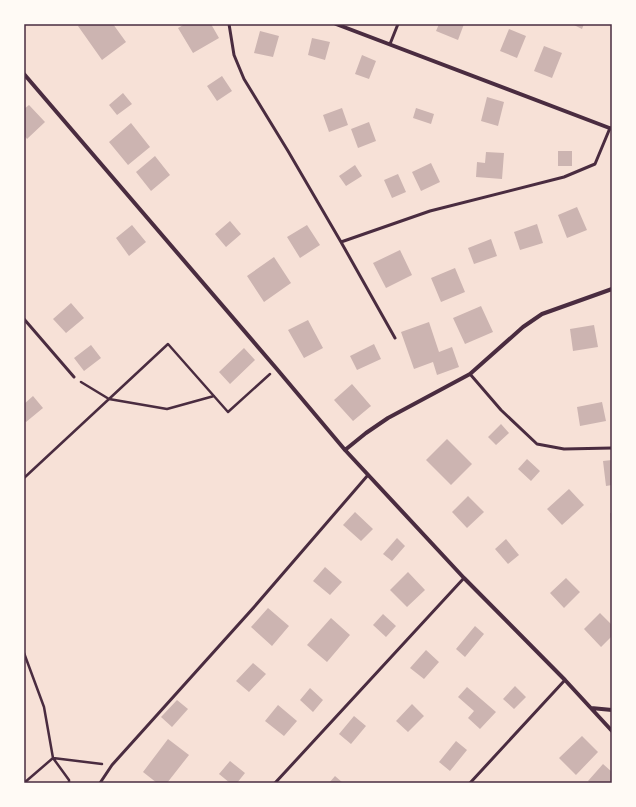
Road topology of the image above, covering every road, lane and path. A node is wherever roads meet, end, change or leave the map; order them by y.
1 (229, 24) edge
2 (336, 24) edge
3 (398, 24) edge
4 (390, 44) junction
5 (24, 74) edge
6 (611, 129) edge
7 (341, 242) junction
8 (612, 289) edge
9 (24, 319) edge
10 (395, 338) dead end
11 (276, 368) junction
12 (470, 374) junction
13 (74, 378) joint
14 (214, 396) junction
15 (109, 399) junction
16 (612, 448) edge
17 (345, 450) junction
18 (368, 475) junction
19 (24, 478) edge
20 (464, 578) junction
21 (24, 653) edge
22 (565, 680) junction
23 (591, 708) junction
24 (612, 710) edge
25 (612, 731) edge
26 (53, 758) junction
27 (112, 765) junction
28 (24, 783) edge
29 (69, 783) edge
30 (100, 783) edge
31 (275, 783) edge
32 (470, 783) edge

1 - 7 lane
2 - 4 street
3 - 4 lane
4 - 6 street
5 - 11 street
6 - 7 lane
7 - 10 lane
8 - 12 street
9 - 13 lane
11 - 14 path
11 - 17 street
12 - 16 lane
12 - 17 street
13 - 15 path
14 - 15 path
14 - 15 path
15 - 19 path
17 - 18 street
18 - 20 street
18 - 27 lane
20 - 22 street
20 - 31 lane
21 - 26 path
22 - 23 street
22 - 32 lane
23 - 24 street
23 - 25 street
26 - 27 path
26 - 28 path
26 - 29 path
27 - 30 lane

